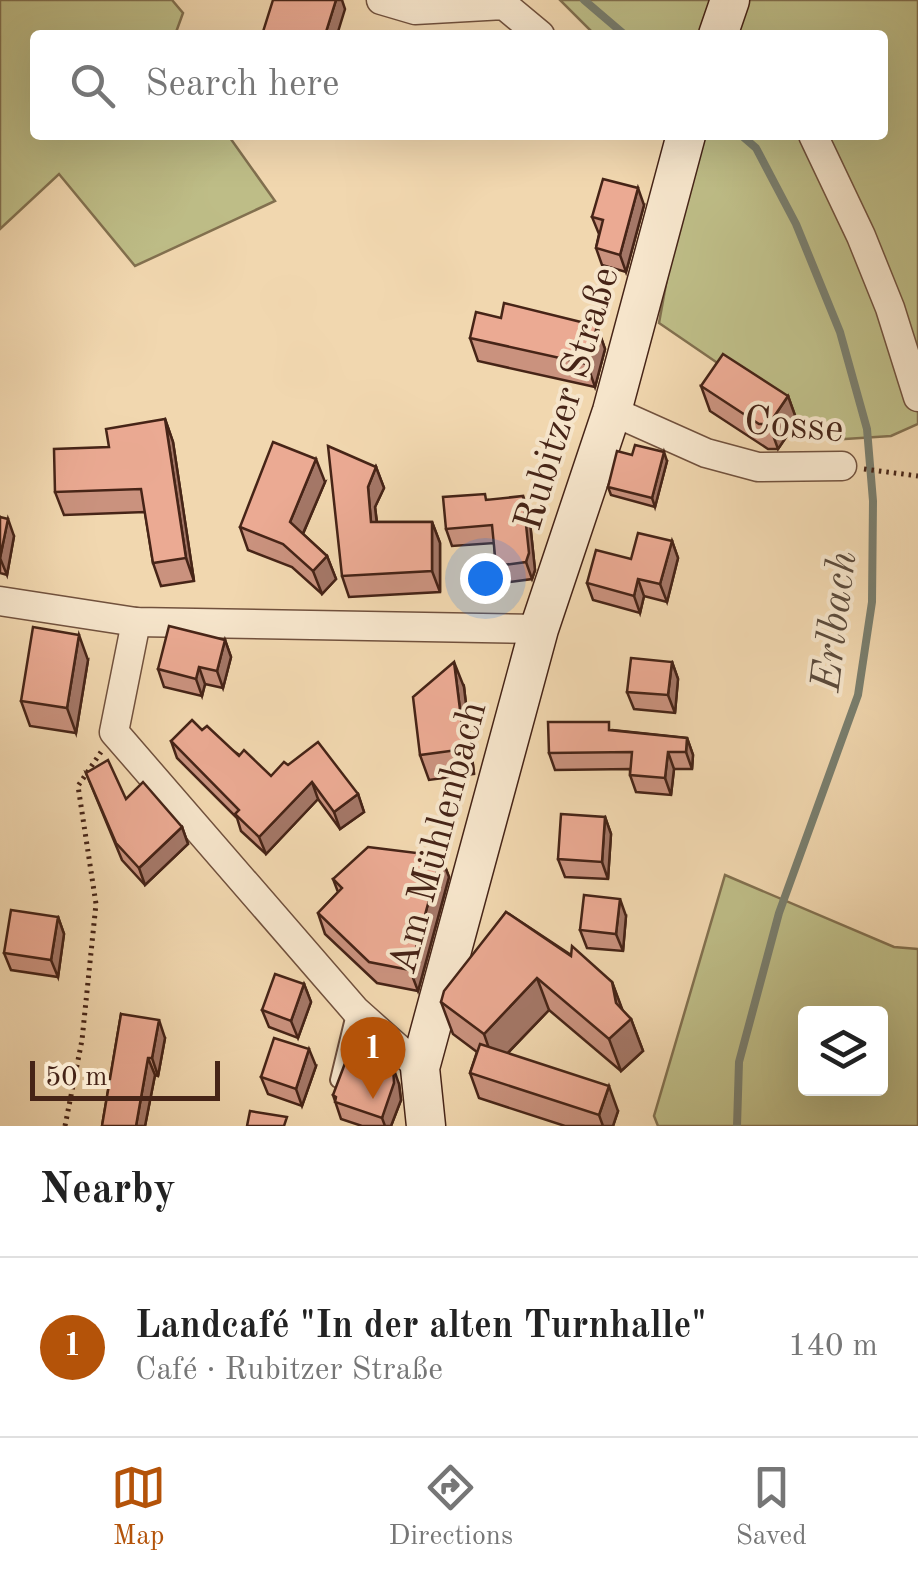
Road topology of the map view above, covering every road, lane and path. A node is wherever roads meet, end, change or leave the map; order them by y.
1 (380, 0) edge
2 (534, 30) edge
3 (677, 140) edge
4 (816, 140) edge
5 (918, 397) edge
6 (612, 411) junction
7 (842, 466) joint
8 (918, 476) edge
9 (0, 600) edge
10 (136, 622) junction
11 (540, 629) junction
12 (114, 732) junction
13 (355, 1010) junction
14 (420, 1068) junction
15 (338, 1080) edge
16 (65, 1126) edge
17 (426, 1126) edge

1 - 2 street
3 - 6 main road, Rubitzer Straße
4 - 5 street
6 - 7 street, Cosse
6 - 11 main road, Rubitzer Straße
7 - 8 path, Cosse
9 - 10 street
10 - 11 street
10 - 12 street
11 - 14 main road, Am Mühlenbach
12 - 13 street
12 - 16 path
13 - 14 street
13 - 15 lane
14 - 17 main road

